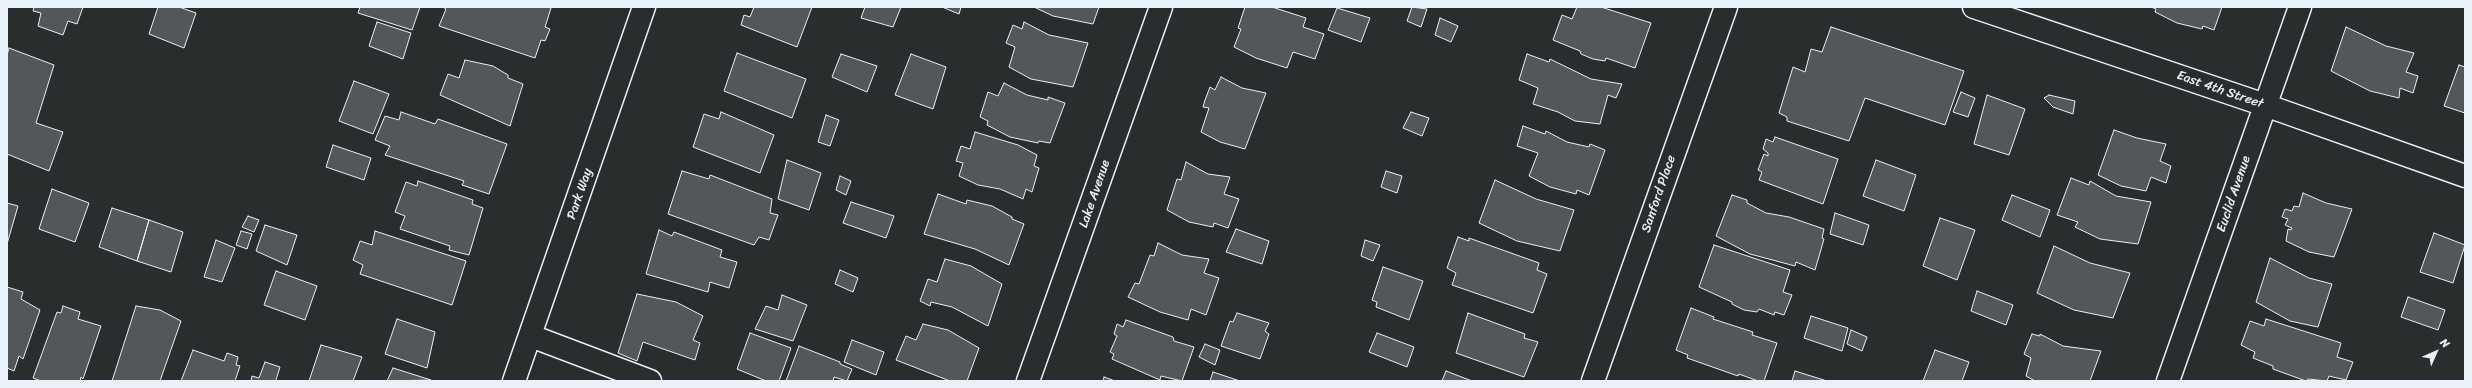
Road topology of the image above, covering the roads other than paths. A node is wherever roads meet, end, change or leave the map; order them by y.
1 (644, 7) edge
2 (1161, 7) edge
3 (1726, 7) edge
4 (1974, 7) edge
5 (2300, 7) edge
6 (2265, 105) junction
7 (2465, 176) edge
8 (531, 336) junction
9 (514, 381) edge
10 (650, 381) edge
11 (1028, 381) edge
12 (1593, 381) edge
13 (2168, 381) edge

1 - 8 street, Park Way
2 - 11 street, Lake Avenue
3 - 12 street, Sanford Place
4 - 6 street, East 4th Street
5 - 6 street, Euclid Avenue
6 - 7 street, East 4th Street
6 - 13 street, Euclid Avenue
8 - 9 street, Park Way
8 - 10 street

